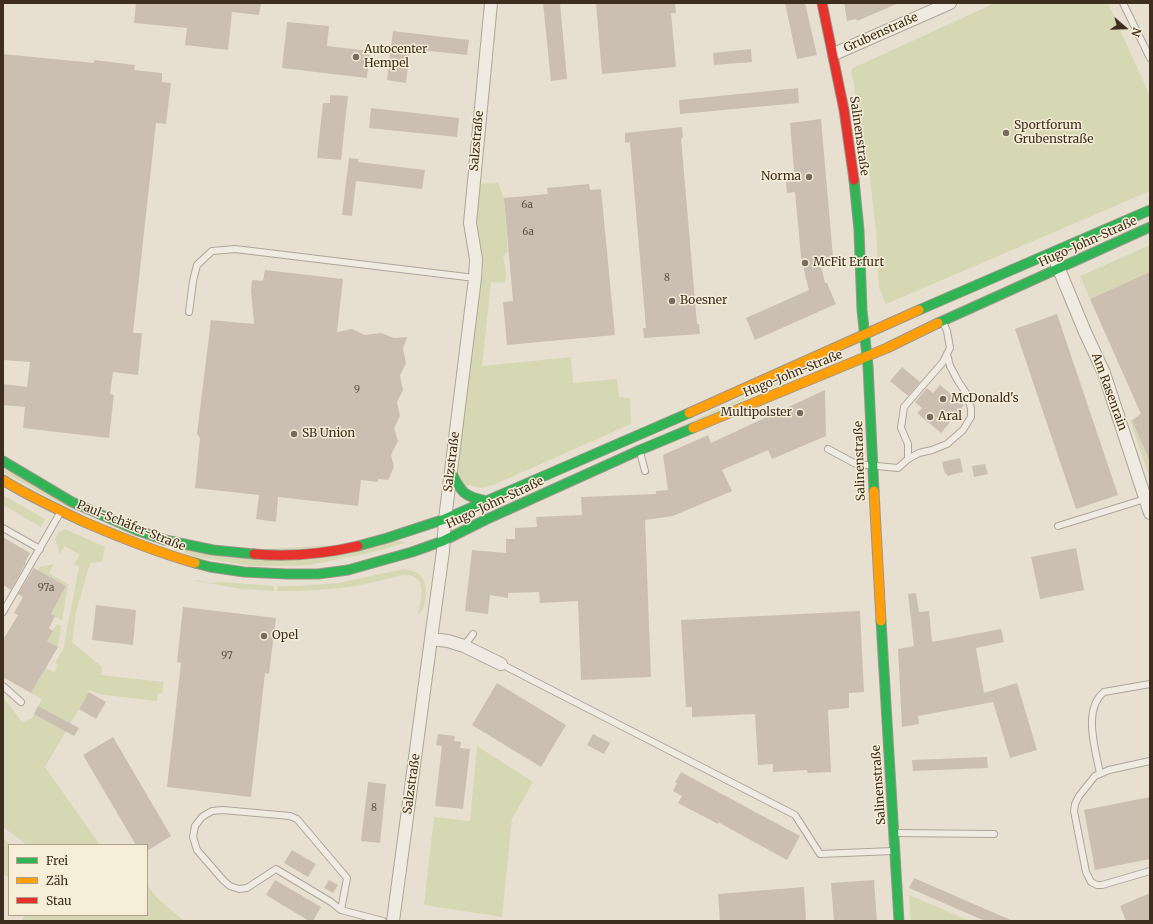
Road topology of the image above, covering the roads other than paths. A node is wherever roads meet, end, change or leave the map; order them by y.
1 (491, 3) edge
2 (822, 3) edge
3 (950, 3) edge
4 (1123, 3) edge
5 (834, 54) junction
6 (1150, 58) edge
7 (1150, 210) edge
8 (1150, 227) edge
9 (1052, 252) junction
10 (1058, 268) junction
11 (474, 278) junction
12 (188, 312) dead end
13 (943, 320) junction
14 (865, 334) junction
15 (947, 354) junction
16 (867, 356) junction
17 (828, 449) dead end
18 (640, 450) junction
19 (908, 459) junction
20 (3, 461) edge
21 (873, 466) junction
22 (645, 471) dead end
23 (451, 472) junction
24 (3, 480) edge
25 (487, 501) junction
26 (1149, 508) edge
27 (61, 511) junction
28 (445, 519) junction
29 (1058, 526) dead end
30 (3, 528) edge
31 (443, 540) junction
32 (40, 549) junction
33 (3, 612) edge
34 (473, 634) dead end
35 (432, 639) junction
36 (464, 646) junction
37 (501, 664) joint
38 (1150, 684) edge
39 (3, 686) edge
40 (21, 702) dead end
41 (1150, 760) edge
42 (1100, 774) junction
43 (894, 833) junction
44 (994, 834) dead end
45 (895, 850) junction
46 (1150, 871) edge
47 (341, 910) junction
48 (383, 921) edge
49 (394, 921) edge
50 (899, 921) edge

1 - 11 street, Salzstraße
2 - 5 main road, Salinenstraße
3 - 5 street, Grubenstraße
4 - 6 lane
5 - 14 main road, Salinenstraße
7 - 9 main road, Hugo-John-Straße
8 - 10 main road, Hugo-John-Straße
9 - 10 street, Am Rasenrain
9 - 14 main road, Hugo-John-Straße
10 - 13 main road, Hugo-John-Straße
10 - 26 street, Am Rasenrain
11 - 12 lane
11 - 23 street, Salzstraße
13 - 15 lane
13 - 16 main road, Hugo-John-Straße
14 - 16 main road, Salinenstraße
14 - 25 main road, Hugo-John-Straße
15 - 19 lane
15 - 19 lane
16 - 18 main road, Hugo-John-Straße
16 - 21 main road, Salinenstraße
17 - 21 lane
18 - 22 lane
18 - 31 main road, Hugo-John-Straße
19 - 21 lane
20 - 28 main road, Paul-Schäfer-Straße
21 - 43 main road, Salinenstraße
23 - 25 main road
23 - 28 street, Salzstraße
24 - 27 main road, Paul-Schäfer-Straße
25 - 28 main road, Hugo-John-Straße
26 - 29 lane
27 - 31 main road, Paul-Schäfer-Straße
27 - 32 lane
28 - 31 street, Salzstraße
30 - 32 lane
31 - 35 street, Salzstraße
32 - 33 lane
34 - 36 lane
35 - 36 street
35 - 49 street, Salzstraße
36 - 37 street
37 - 45 lane
38 - 42 lane
39 - 40 lane
41 - 42 lane
42 - 46 lane
43 - 44 lane
43 - 45 main road, Salinenstraße
45 - 50 main road, Salinenstraße
47 - 47 lane
47 - 48 lane

